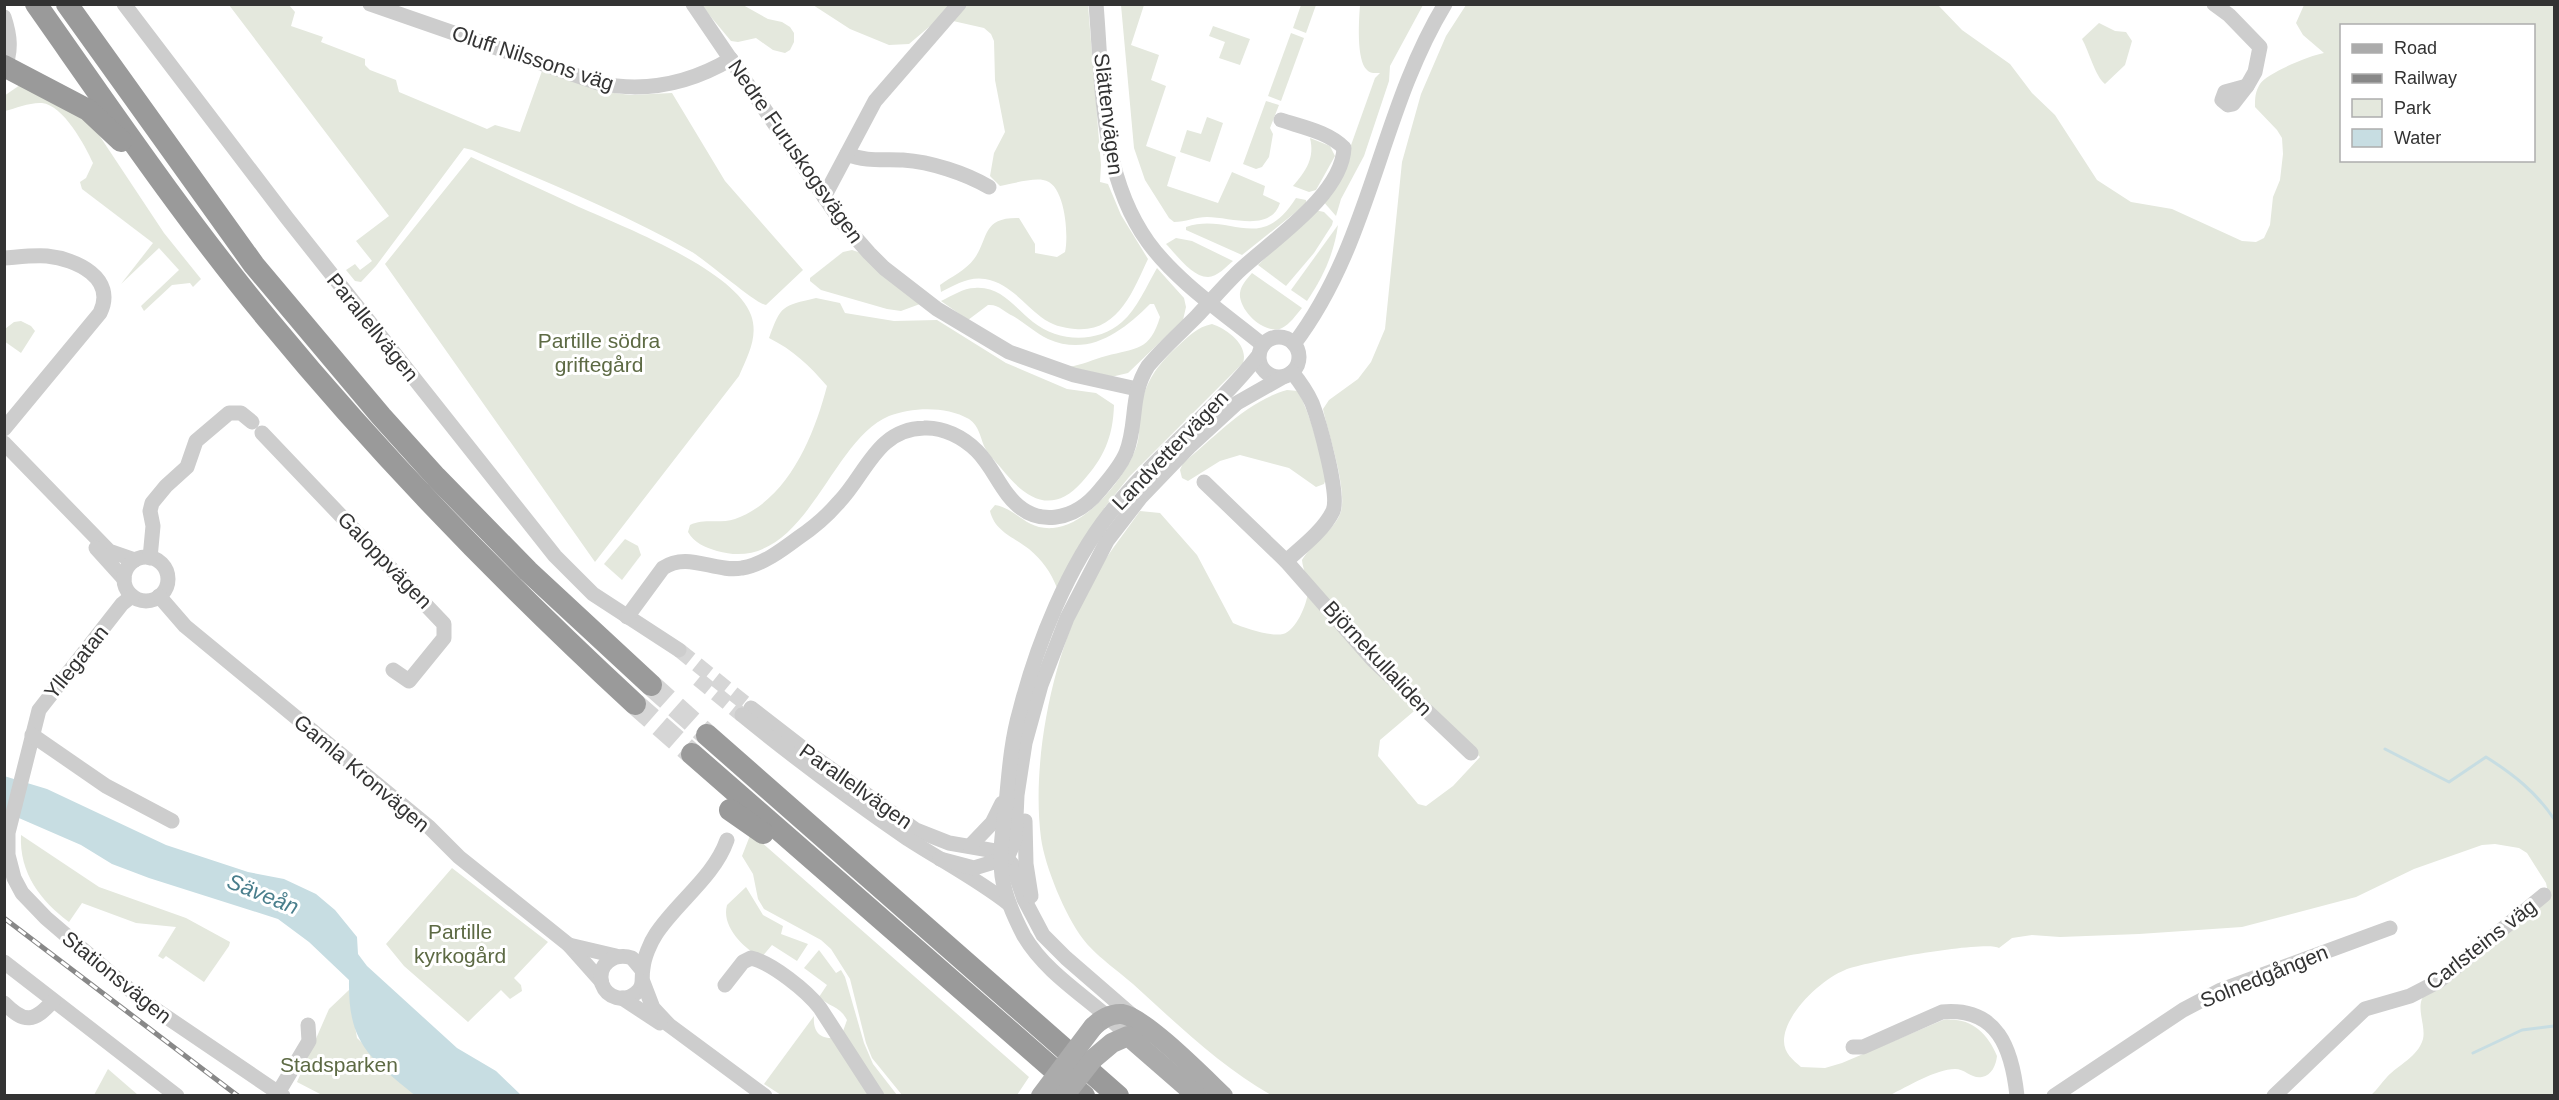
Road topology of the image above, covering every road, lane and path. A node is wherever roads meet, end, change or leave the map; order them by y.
1 (36, 4) edge
2 (67, 4) edge
3 (124, 4) edge
4 (369, 4) edge
5 (693, 4) edge
6 (958, 4) edge
7 (1096, 4) edge
8 (1445, 4) edge
9 (2214, 4) edge
10 (4, 17) edge
11 (730, 59) junction
12 (5, 67) edge
13 (2247, 86) dead end
14 (1281, 120) dead end
15 (847, 154) junction
16 (164, 184) junction
17 (988, 188) dead end
18 (824, 197) junction
19 (4, 258) edge
20 (1210, 302) junction
21 (1294, 344) junction
22 (1261, 350) junction
23 (1288, 374) junction
24 (1137, 389) junction
25 (5, 429) edge
26 (4, 443) edge
27 (4, 453) edge
28 (1204, 482) dead end
29 (142, 559) junction
30 (1286, 561) junction
31 (124, 579) junction
32 (132, 596) junction
33 (159, 596) junction
34 (627, 617) junction
35 (676, 654) tunnel mouth
36 (393, 670) dead end
37 (651, 685) tunnel mouth
38 (635, 704) tunnel mouth
39 (32, 735) junction
40 (707, 735) tunnel mouth
41 (1472, 753) dead end
42 (692, 754) tunnel mouth
43 (1012, 795) junction
44 (730, 810) dead end
45 (11, 820) joint
46 (172, 821) dead end
47 (727, 840) dead end
48 (970, 846) junction
49 (1003, 857) junction
50 (940, 859) junction
51 (833, 878) junction
52 (2544, 895) dead end
53 (1009, 904) junction
54 (1032, 917) junction
55 (2390, 928) dead end
56 (656, 934) junction
57 (569, 945) junction
58 (619, 956) junction
59 (4, 962) edge
60 (642, 976) junction
61 (601, 981) junction
62 (1065, 982) junction
63 (725, 985) dead end
64 (1110, 996) junction
65 (622, 998) junction
66 (53, 1001) junction
67 (6, 1010) edge
68 (1110, 1017) junction
69 (308, 1025) dead end
70 (669, 1025) junction
71 (1115, 1032) junction
72 (1021, 1042) junction
73 (1853, 1047) dead end
74 (280, 1094) edge
75 (177, 1095) edge
76 (765, 1095) edge
77 (877, 1095) edge
78 (1041, 1095) edge
79 (1065, 1095) edge
80 (1084, 1095) edge
81 (1118, 1095) edge
82 (1197, 1095) edge
83 (1223, 1095) edge
84 (2017, 1095) edge
85 (2054, 1095) edge
86 (2274, 1095) edge

1 - 16 highway
2 - 37 highway
3 - 34 street, Parallellvägen
4 - 11 street, Oluff Nilssons väg
5 - 11 street, Nedre Furuskogsvägen
6 - 15 street
7 - 20 street, Slättenvägen
8 - 21 street
9 - 13 street
10 - 12 street
11 - 18 street, Nedre Furuskogsvägen
12 - 16 highway
14 - 20 street
15 - 17 street
15 - 18 street
16 - 38 highway
18 - 24 street, Nedre Furuskogsvägen
19 - 25 street
20 - 22 street, Slättenvägen
20 - 24 street
21 - 22 street
21 - 23 street
22 - 23 street
22 - 43 street, Landvettervägen
23 - 30 street
23 - 43 street, Landvettervägen
24 - 34 street
26 - 29 street
27 - 31 street
28 - 30 street, Björnekullaliden
29 - 31 street
29 - 33 street
29 - 36 street, Galoppvägen
30 - 41 street, Björnekullaliden
31 - 32 street
32 - 33 street
32 - 39 street, Yllegatan
33 - 57 street, Gamla Kronvägen
34 - 35 street, Parallellvägen
39 - 45 street, Yllegatan
39 - 46 street
40 - 81 highway
42 - 51 highway
43 - 48 street
43 - 49 street, Landvettervägen
43 - 54 street, Landvettervägen
44 - 51 highway
45 - 74 street, Stationsvägen
47 - 56 street
48 - 49 street, Parallellvägen
48 - 50 street, Parallellvägen
49 - 50 street, Parallellvägen
49 - 53 street, Landvettervägen
49 - 54 street
50 - 53 street, Parallellvägen
51 - 72 highway
52 - 86 street, Carlsteins väg
53 - 62 street, Landvettervägen
54 - 64 street, Landvettervägen
55 - 85 street, Solnedgången
56 - 58 street
56 - 60 street
57 - 58 street, Gamla Kronvägen
57 - 61 street, Gamla Kronvägen
58 - 60 street
58 - 61 street
59 - 66 street
60 - 65 street
60 - 70 street
61 - 65 street
62 - 68 street
62 - 71 street
63 - 77 street
64 - 68 street
64 - 71 street, Landvettervägen
65 - 70 street
66 - 67 street
66 - 75 street
68 - 71 main road
68 - 71 main road
69 - 74 street
70 - 76 street
71 - 78 main road, bridge
71 - 79 main road, bridge
71 - 82 main road
71 - 83 main road
72 - 79 highway
72 - 80 highway
73 - 84 street

